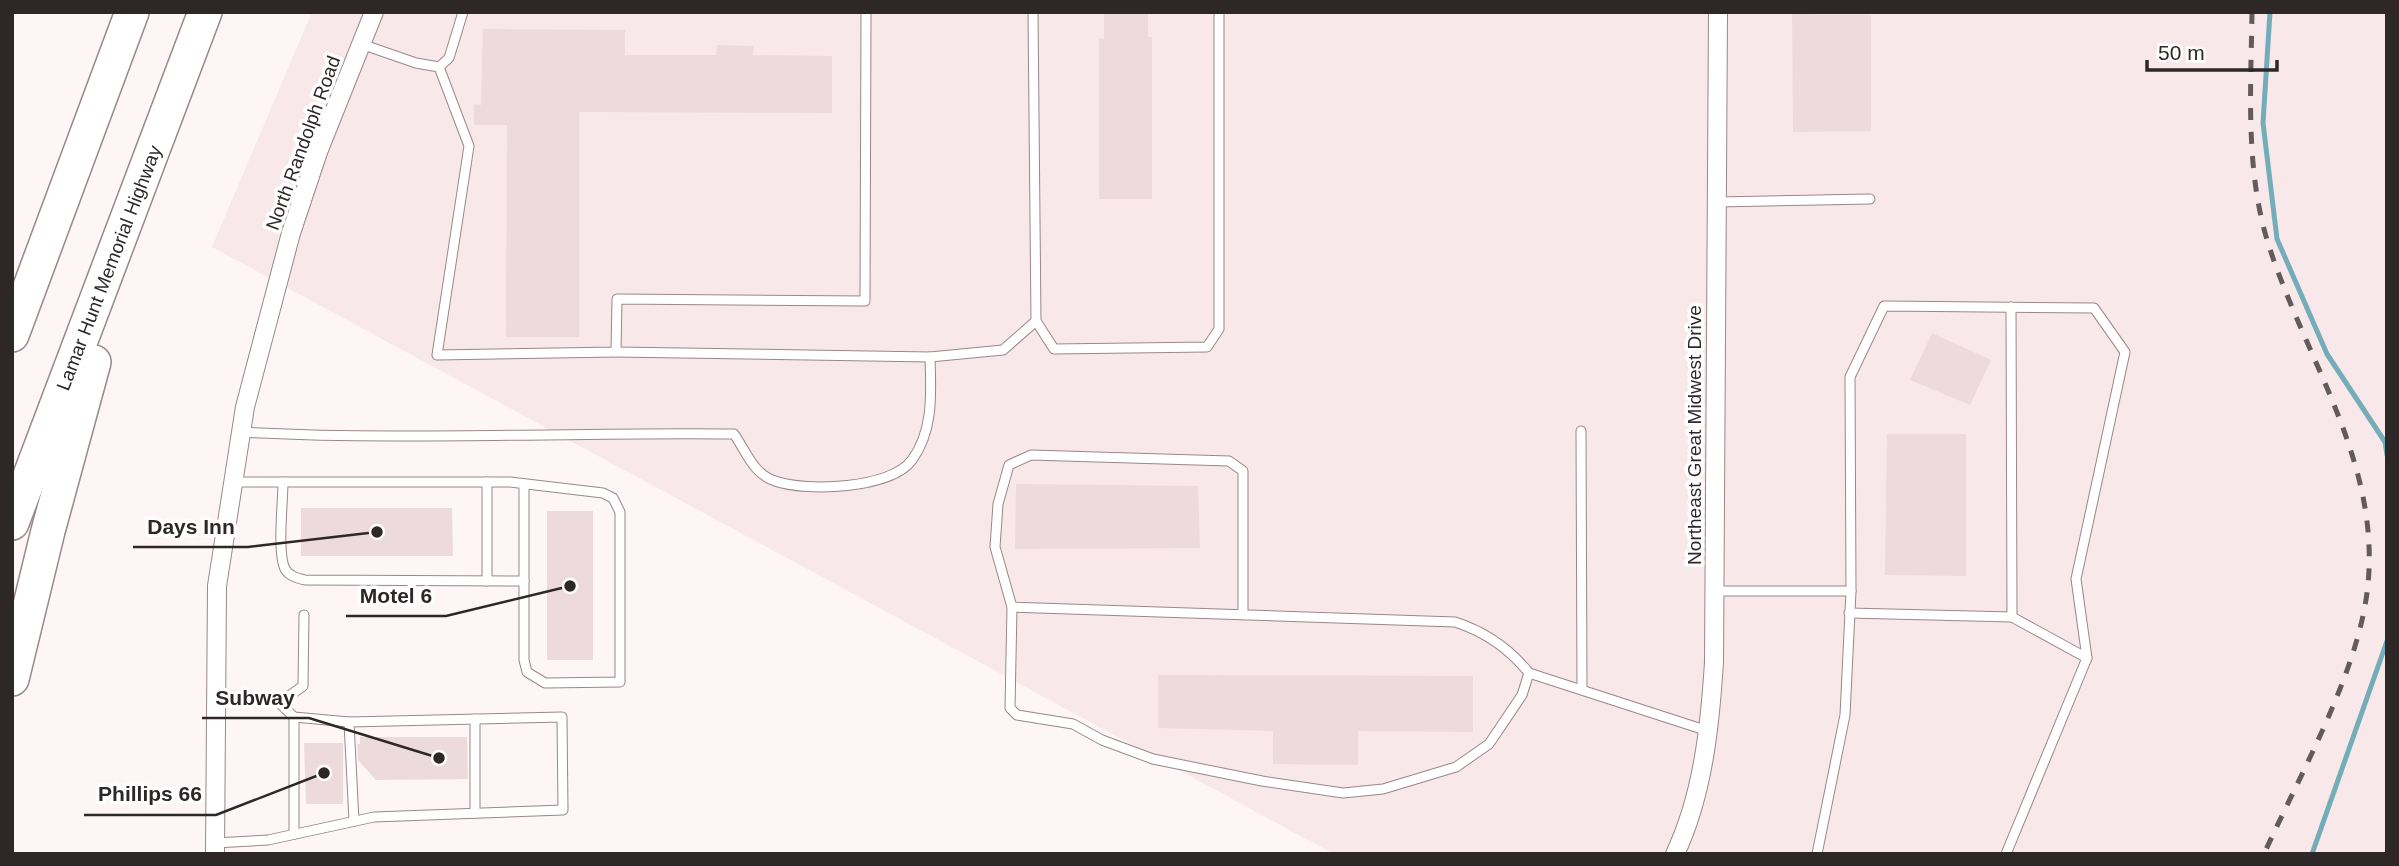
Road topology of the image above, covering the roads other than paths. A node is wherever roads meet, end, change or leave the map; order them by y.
1 (132, 12) edge
2 (205, 12) edge
3 (374, 12) edge
4 (463, 12) edge
5 (866, 12) edge
6 (1033, 12) edge
7 (1219, 12) edge
8 (1718, 12) edge
9 (362, 44) junction
10 (439, 67) junction
11 (1870, 200) dead end
12 (1717, 201) junction
13 (107, 270) junction
14 (2011, 307) junction
15 (1036, 321) junction
16 (12, 335) edge
17 (616, 352) junction
18 (930, 357) junction
19 (1581, 431) dead end
20 (241, 432) junction
21 (233, 482) junction
22 (283, 482) junction
23 (487, 482) junction
24 (524, 484) junction
25 (12, 523) edge
26 (486, 581) junction
27 (524, 581) junction
28 (1715, 591) junction
29 (1851, 591) junction
30 (1012, 607) junction
31 (1849, 613) junction
32 (304, 615) dead end
33 (1243, 615) junction
34 (2012, 617) junction
35 (2087, 658) junction
36 (1530, 673) junction
37 (12, 679) edge
38 (1582, 689) junction
39 (216, 695) junction
40 (275, 699) junction
41 (294, 717) junction
42 (475, 719) junction
43 (349, 722) junction
44 (1708, 731) junction
45 (475, 813) junction
46 (354, 821) junction
47 (294, 834) junction
48 (215, 848) edge
49 (1675, 854) edge
50 (1817, 854) edge
51 (2006, 854) edge

1 - 16 highway
2 - 13 highway, Lamar Hunt Memorial Highway
3 - 9 street, North Randolph Road
4 - 10 lane
5 - 17 lane
6 - 15 lane
7 - 15 lane
8 - 12 street, Northeast Great Midwest Drive
9 - 10 lane
9 - 20 street, North Randolph Road
10 - 17 lane
11 - 12 lane
12 - 28 street, Northeast Great Midwest Drive
13 - 25 highway, Lamar Hunt Memorial Highway
13 - 37 highway
14 - 29 lane
14 - 34 lane
14 - 35 lane
15 - 18 lane
17 - 18 lane
18 - 20 lane
19 - 38 lane
20 - 21 street, North Randolph Road
21 - 22 lane
21 - 39 street, North Randolph Road
22 - 23 lane
22 - 26 lane
23 - 24 lane
23 - 26 lane
24 - 27 lane
24 - 27 lane
26 - 27 lane
28 - 29 lane
28 - 44 street, Northeast Great Midwest Drive
29 - 31 lane
30 - 33 lane
30 - 33 lane
30 - 36 lane
31 - 34 lane
31 - 50 lane
32 - 40 lane
33 - 36 lane
34 - 35 lane
35 - 51 lane
36 - 38 lane
38 - 44 lane
39 - 40 lane
39 - 48 street, North Randolph Road
40 - 41 lane
41 - 43 lane
41 - 47 lane
42 - 43 lane
42 - 45 lane
42 - 45 lane
43 - 46 lane
44 - 49 street, Northeast Great Midwest Drive
45 - 46 lane
46 - 47 lane
47 - 48 lane

